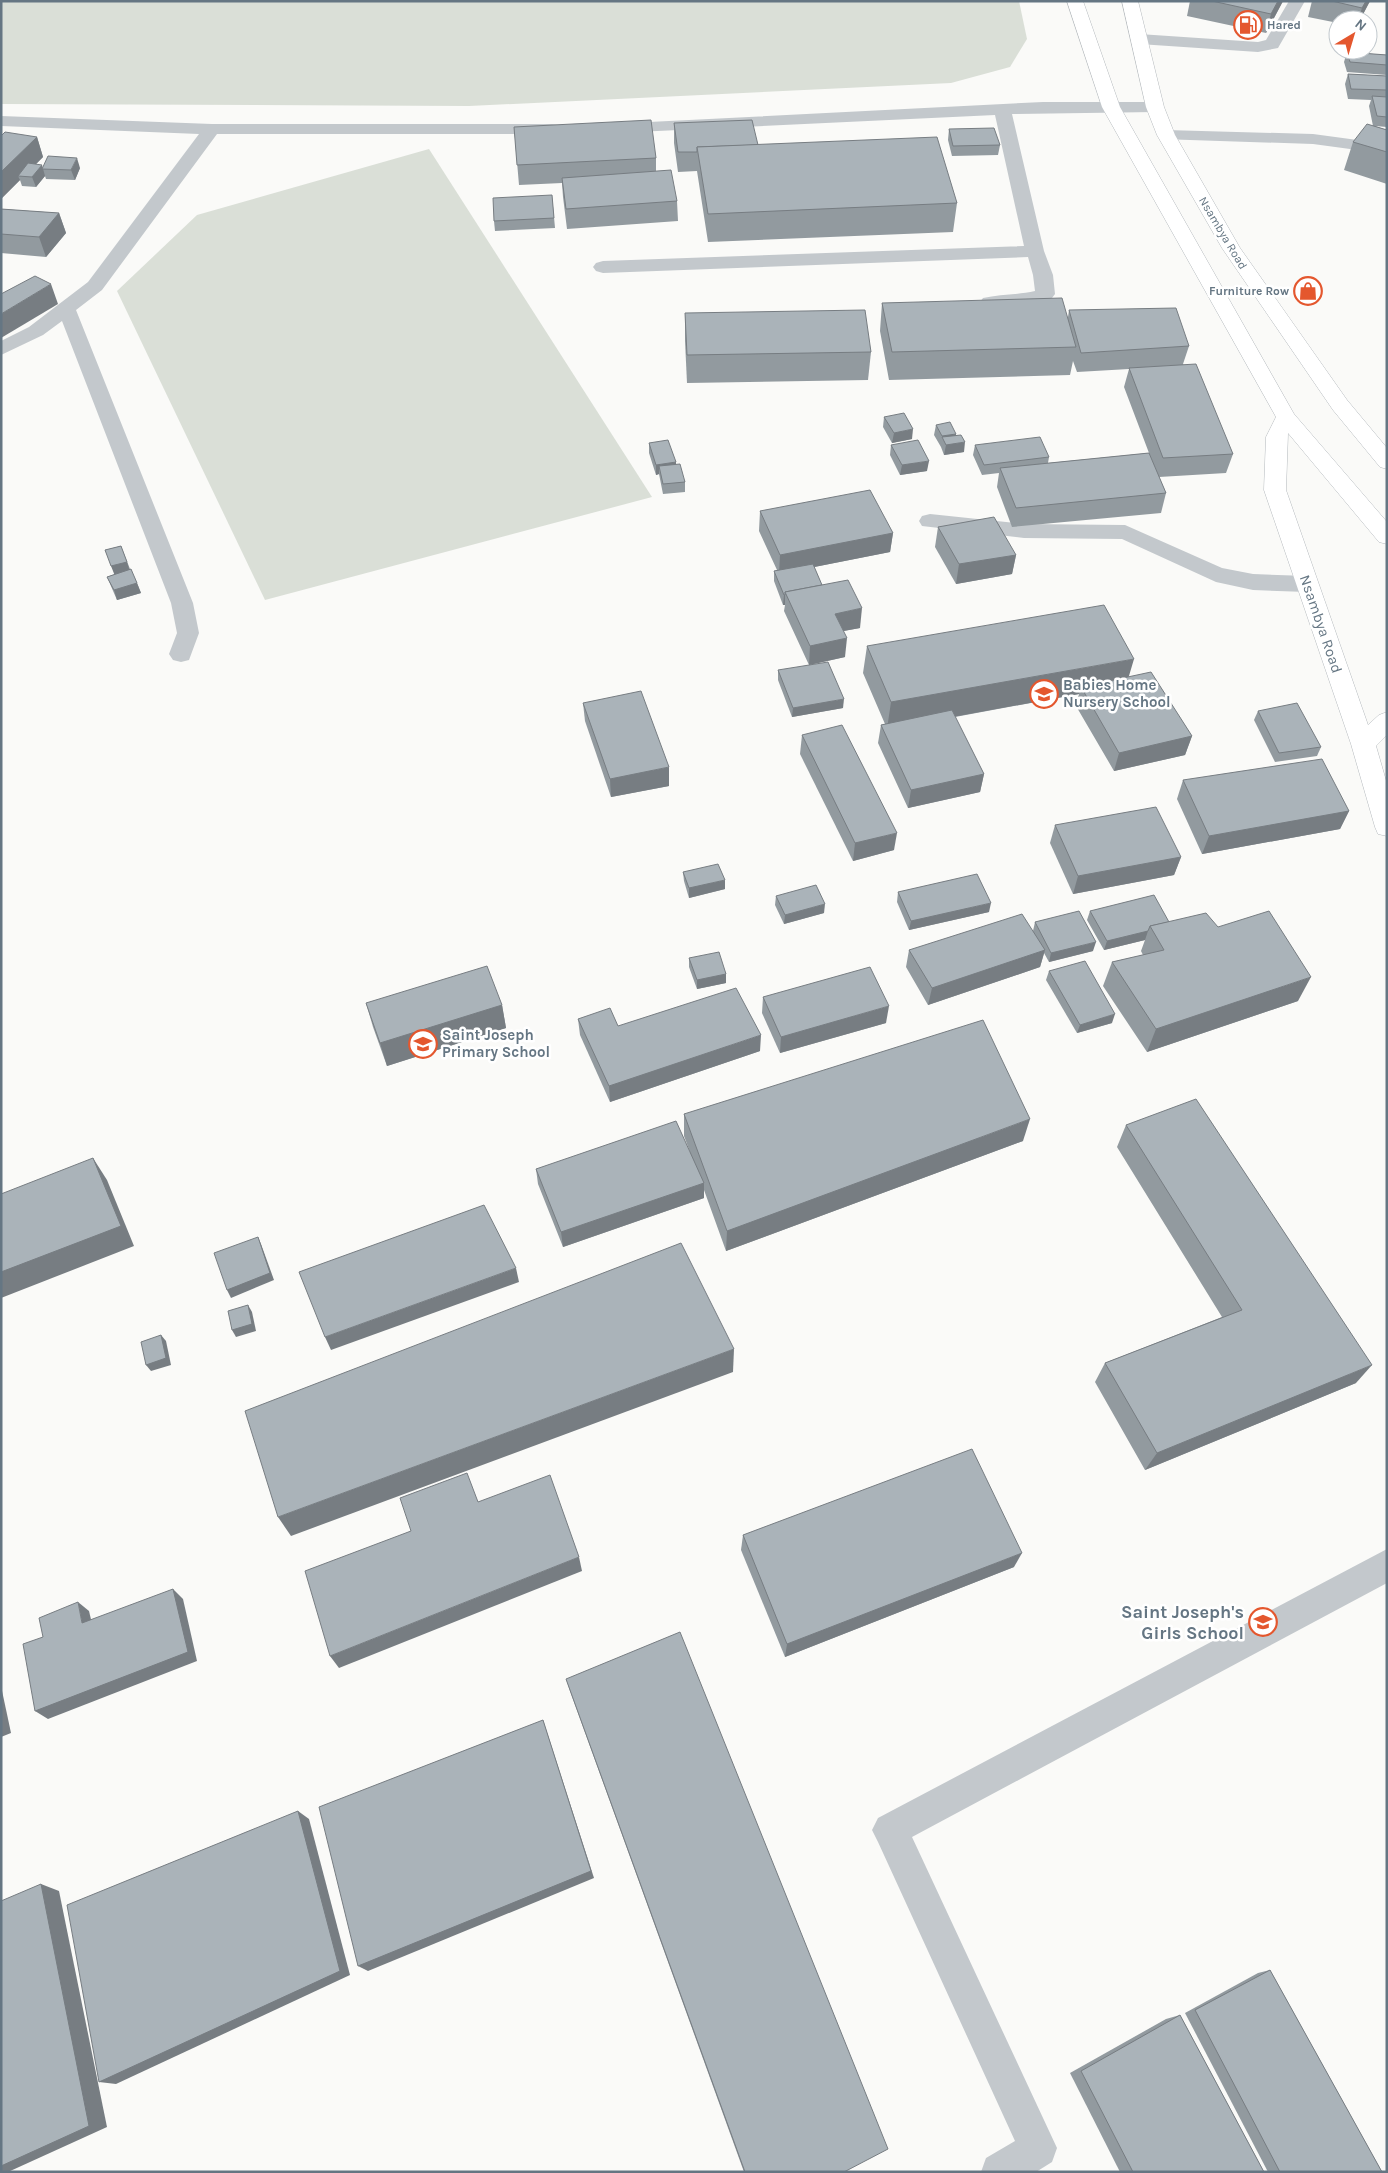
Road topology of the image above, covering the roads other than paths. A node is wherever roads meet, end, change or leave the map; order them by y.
1 (1075, 1) edge
2 (1130, 1) edge
3 (1297, 1) edge
4 (1139, 39) junction
5 (1111, 107) junction
6 (1155, 107) junction
7 (1002, 109) junction
8 (1, 121) edge
9 (568, 128) edge
10 (598, 128) edge
11 (212, 129) junction
12 (1166, 135) junction
13 (1387, 149) edge
14 (1035, 251) junction
15 (603, 267) dead end
16 (969, 302) edge
17 (67, 310) junction
18 (1, 349) edge
19 (1286, 417) junction
20 (1387, 462) edge
21 (930, 522) dead end
22 (1387, 538) edge
23 (1307, 584) junction
24 (181, 654) dead end
25 (1387, 721) edge
26 (1363, 744) junction
27 (1387, 827) edge
28 (1387, 1565) edge
29 (1000, 2172) edge

1 - 5 main road
2 - 4 main road, Nsambya Road
3 - 4 street
4 - 6 main road, Nsambya Road
5 - 6 street
5 - 7 street
5 - 19 main road
6 - 12 main road, Nsambya Road
7 - 10 street
7 - 14 street
8 - 11 street
9 - 11 street
11 - 17 street
12 - 13 street
12 - 20 main road, Nsambya Road
14 - 15 street
14 - 16 street
17 - 18 street
17 - 24 street
19 - 22 main road
19 - 23 main road, Nsambya Road
21 - 23 street
23 - 26 main road, Nsambya Road
25 - 26 main road
26 - 27 main road, Nsambya Road
28 - 29 street

